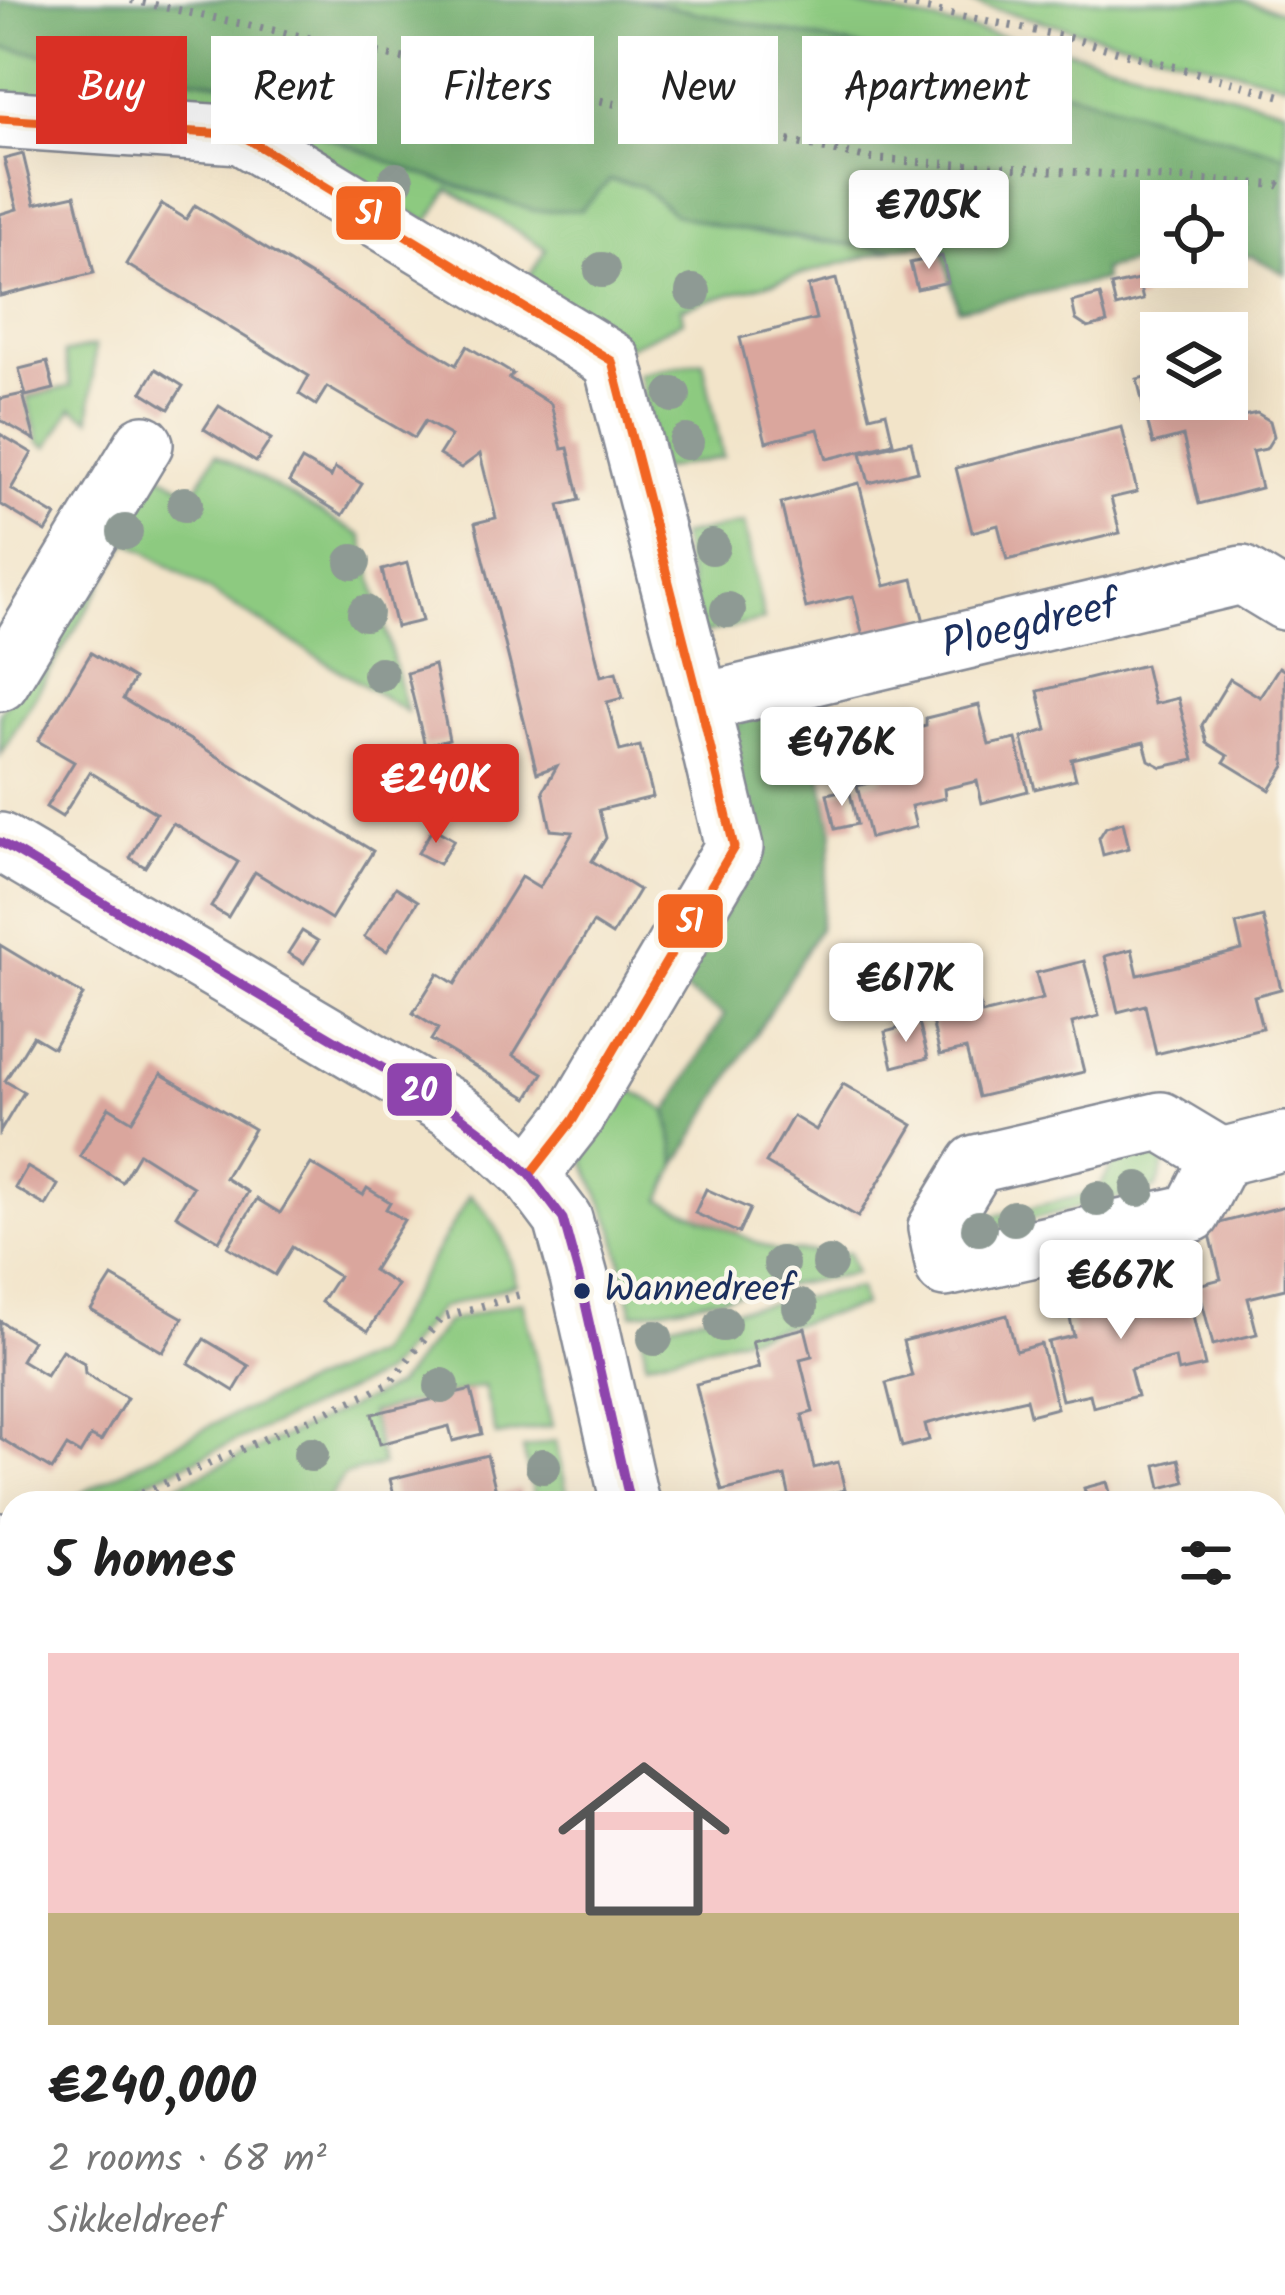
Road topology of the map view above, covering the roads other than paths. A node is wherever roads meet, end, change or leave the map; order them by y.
1 (0, 119) edge
2 (144, 444) dead end
3 (1285, 602) edge
4 (0, 682) edge
5 (700, 703) junction
6 (0, 842) edge
7 (1285, 1142) edge
8 (1222, 1157) dead end
9 (530, 1175) junction
10 (627, 1491) edge

1 - 5 street
2 - 4 street
3 - 5 street, Ploegdreef
5 - 9 street
6 - 9 street
7 - 8 street
9 - 10 street

